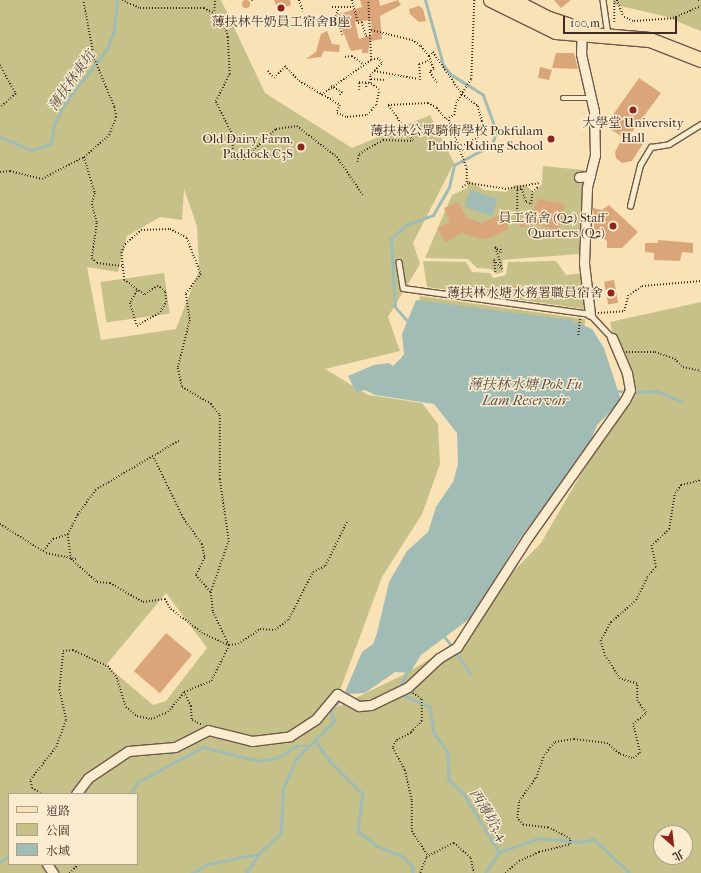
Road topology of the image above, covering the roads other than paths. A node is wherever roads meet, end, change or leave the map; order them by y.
1 (491, 0) edge
2 (512, 0) edge
3 (603, 0) edge
4 (608, 30) junction
5 (581, 32) junction
6 (701, 60) edge
7 (563, 98) dead end
8 (592, 98) junction
9 (701, 124) edge
10 (590, 176) junction
11 (579, 177) dead end
12 (630, 206) dead end
13 (399, 262) dead end
14 (586, 313) junction
15 (613, 342) joint
16 (77, 793) edge

1 - 5 main road
2 - 5 main road
3 - 4 lane
4 - 5 main road
4 - 6 main road
5 - 8 street
7 - 8 lane
8 - 10 street
9 - 12 lane
10 - 11 street
10 - 14 street
13 - 14 lane
14 - 15 lane
15 - 16 street

